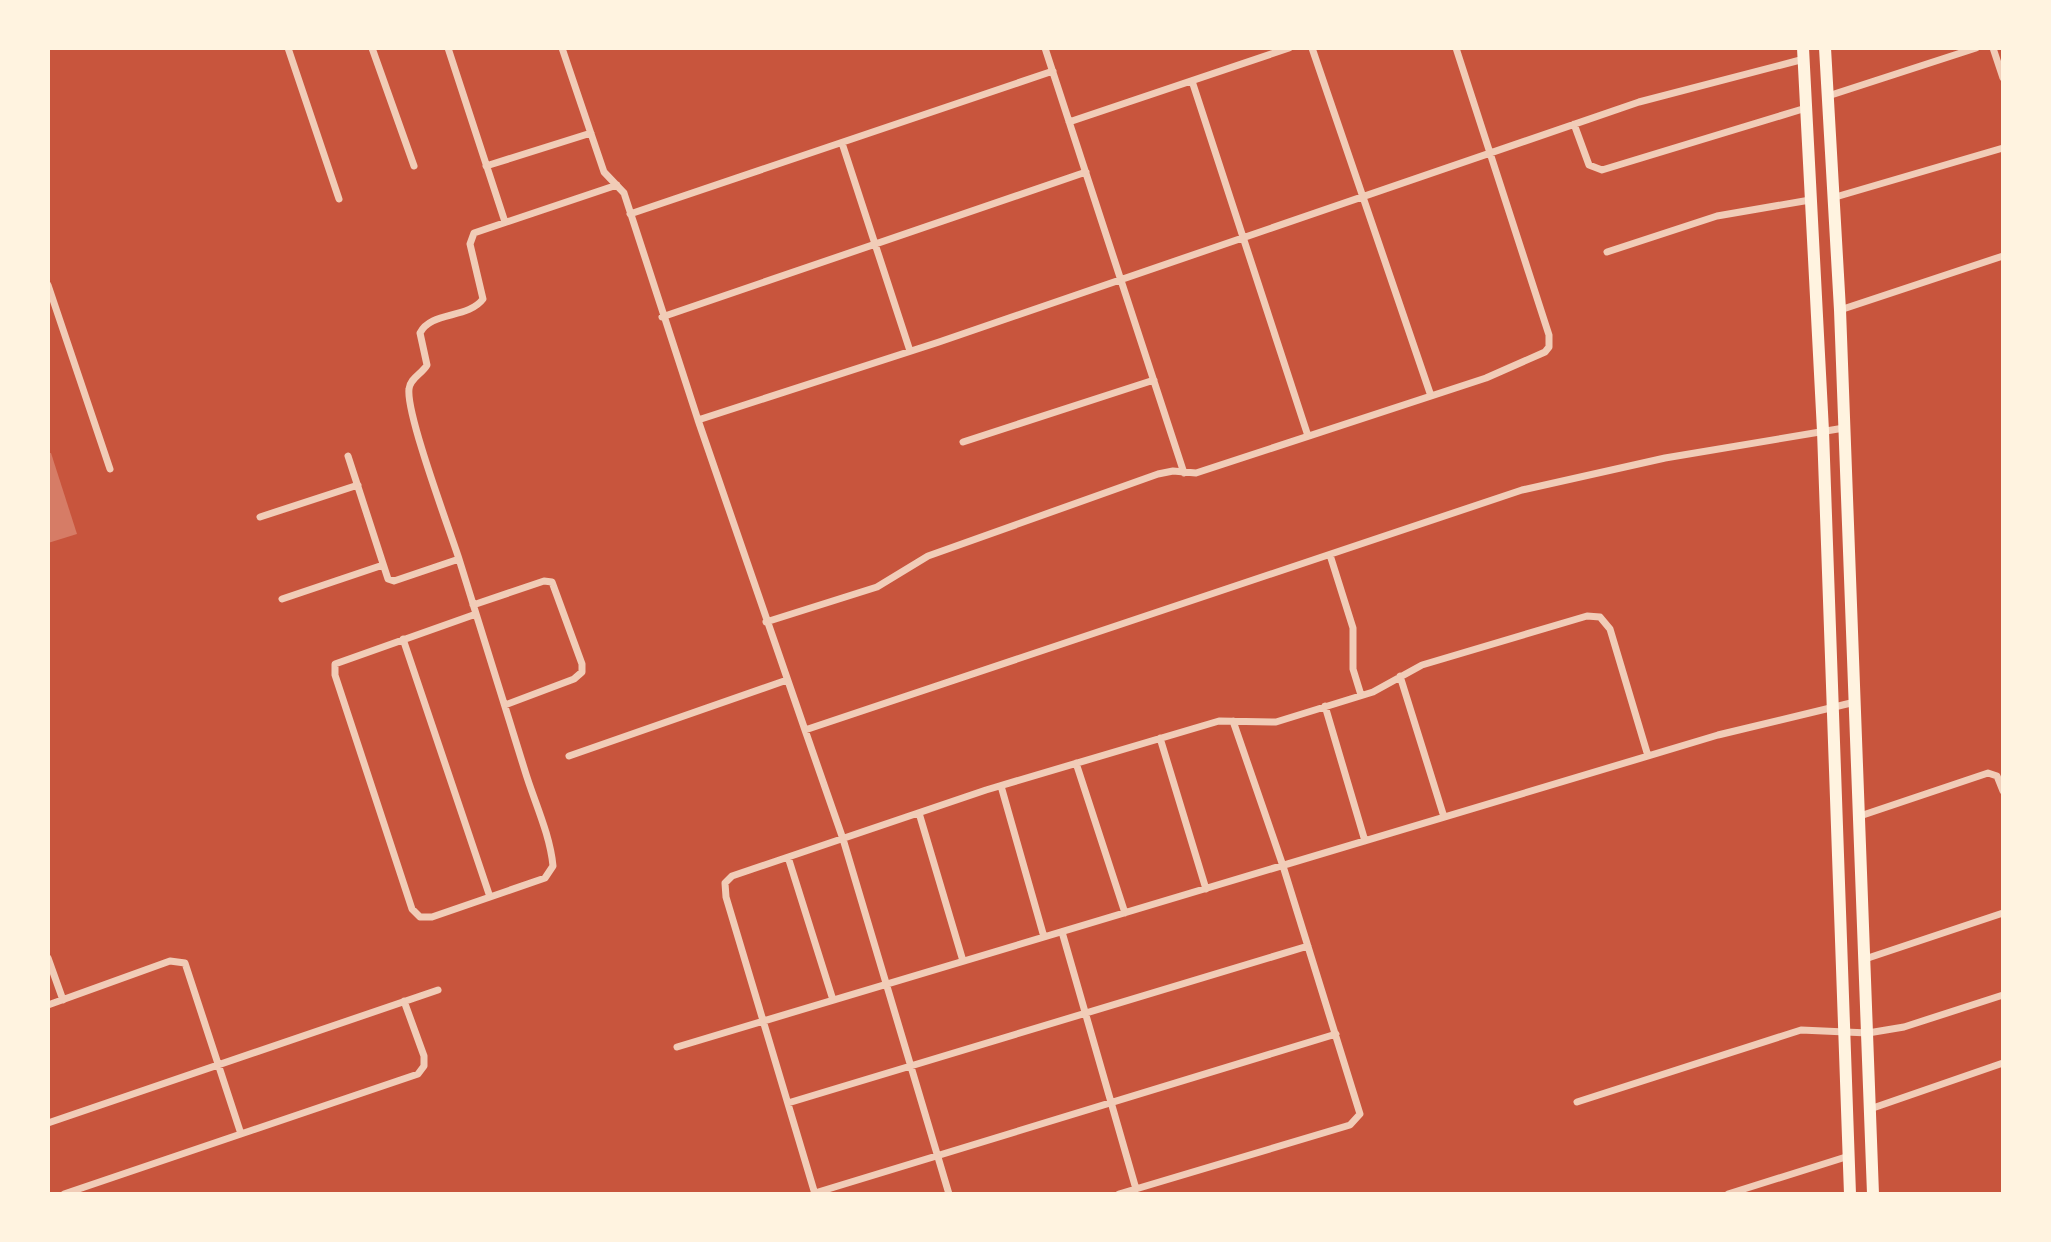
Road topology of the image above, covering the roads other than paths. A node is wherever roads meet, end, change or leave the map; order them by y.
1 (288, 48) edge
2 (372, 48) edge
3 (448, 48) edge
4 (562, 48) edge
5 (1045, 48) edge
6 (1289, 48) edge
7 (1312, 48) edge
8 (1456, 48) edge
9 (1825, 48) edge
10 (1976, 48) edge
11 (1993, 48) edge
12 (1804, 53) edge
13 (1053, 71) junction
14 (2003, 78) edge
15 (1192, 81) junction
16 (1828, 96) junction
17 (1806, 108) junction
18 (1069, 122) junction
19 (1574, 124) junction
20 (591, 133) junction
21 (842, 143) junction
22 (2003, 148) edge
23 (1490, 153) junction
24 (414, 166) dead end
25 (486, 166) junction
26 (1086, 172) junction
27 (617, 185) junction
28 (1364, 197) junction
29 (339, 199) dead end
30 (1832, 199) junction
31 (1810, 200) junction
32 (630, 214) junction
33 (505, 222) junction
34 (1245, 237) junction
35 (874, 244) junction
36 (1607, 252) dead end
37 (2003, 256) edge
38 (1121, 278) junction
39 (48, 285) edge
40 (1840, 310) junction
41 (662, 317) junction
42 (910, 351) junction
43 (1154, 380) junction
44 (1431, 396) junction
45 (698, 420) junction
46 (1844, 428) junction
47 (1823, 431) junction
48 (1308, 436) junction
49 (963, 442) dead end
50 (348, 456) dead end
51 (110, 469) dead end
52 (1184, 473) junction
53 (358, 485) junction
54 (260, 517) dead end
55 (1330, 555) junction
56 (459, 559) junction
57 (383, 565) junction
58 (282, 599) dead end
59 (473, 605) junction
60 (476, 614) junction
61 (766, 622) junction
62 (403, 639) junction
63 (1400, 676) junction
64 (787, 680) junction
65 (1361, 695) junction
66 (1855, 702) junction
67 (505, 705) junction
68 (1834, 705) junction
69 (1325, 706) junction
70 (1233, 721) junction
71 (805, 730) junction
72 (1160, 738) junction
73 (569, 756) dead end
74 (1648, 756) junction
75 (1076, 763) junction
76 (1001, 786) junction
77 (2003, 791) edge
78 (919, 813) junction
79 (1860, 816) junction
80 (1444, 817) junction
81 (843, 839) junction
82 (1365, 841) junction
83 (788, 857) junction
84 (1283, 866) junction
85 (1206, 889) junction
86 (490, 897) junction
87 (1125, 913) junction
88 (2003, 913) edge
89 (1062, 932) junction
90 (1044, 937) junction
91 (1308, 946) junction
92 (48, 958) edge
93 (1865, 959) junction
94 (963, 961) junction
95 (886, 985) junction
96 (438, 990) dead end
97 (2003, 995) edge
98 (63, 1000) junction
99 (833, 1000) junction
100 (404, 1001) junction
101 (48, 1005) edge
102 (1086, 1014) junction
103 (764, 1021) junction
104 (1845, 1030) junction
105 (1868, 1033) junction
106 (1336, 1034) junction
107 (677, 1047) dead end
108 (2003, 1063) edge
109 (220, 1065) junction
110 (911, 1067) junction
111 (1111, 1102) junction
112 (1577, 1102) dead end
113 (788, 1103) junction
114 (1870, 1109) junction
115 (48, 1123) edge
116 (241, 1134) junction
117 (937, 1155) junction
118 (1849, 1156) junction
119 (1136, 1189) junction
120 (815, 1193) edge
121 (64, 1194) edge
122 (949, 1194) edge
123 (1119, 1194) edge
124 (1728, 1194) edge
125 (1850, 1194) edge
126 (1873, 1194) edge

1 - 29 street
2 - 24 street
3 - 25 street
4 - 20 street
5 - 13 street
6 - 15 street
7 - 28 street
8 - 23 street
9 - 16 main road
10 - 16 street
11 - 14 street
12 - 17 main road
12 - 19 street
13 - 18 street
13 - 21 street
15 - 18 street
15 - 34 street
16 - 30 main road
17 - 19 street
17 - 31 main road
18 - 26 street
19 - 23 street
20 - 25 street
20 - 27 street
21 - 32 street
21 - 35 street
22 - 30 street
23 - 28 street
23 - 44 street
25 - 33 street
26 - 35 street
26 - 38 street
27 - 32 street
27 - 33 street
28 - 34 street
28 - 44 street
30 - 40 main road
31 - 36 street
31 - 47 main road
32 - 41 street
33 - 56 street
34 - 38 street
34 - 48 street
35 - 41 street
35 - 42 street
37 - 40 street
38 - 42 street
38 - 43 street
39 - 51 street
40 - 46 main road
41 - 45 street
42 - 45 street
43 - 49 street
43 - 52 street
44 - 48 street
45 - 61 street
46 - 47 street
46 - 66 main road
47 - 55 street
47 - 68 main road
48 - 52 street
50 - 53 street
52 - 61 street
53 - 54 street
53 - 57 street
55 - 65 street
55 - 71 street
56 - 57 street
56 - 59 street
57 - 58 street
59 - 60 street
59 - 67 street
60 - 62 street
60 - 67 street
61 - 64 street
62 - 86 street
62 - 86 street
63 - 65 street
63 - 74 street
63 - 80 street
64 - 71 street
64 - 73 street
65 - 69 street
66 - 68 street
66 - 79 main road
67 - 86 street
68 - 74 street
68 - 104 main road
69 - 70 street
69 - 82 street
70 - 72 street
70 - 84 street
71 - 81 street
72 - 75 street
72 - 85 street
74 - 80 street
75 - 76 street
75 - 87 street
76 - 78 street
76 - 90 street
77 - 79 street
78 - 81 street
78 - 94 street
79 - 93 main road
80 - 82 street
81 - 83 street
81 - 95 street
82 - 84 street
83 - 99 street
83 - 103 street
84 - 85 street
84 - 91 street
85 - 87 street
87 - 89 street
88 - 93 street
89 - 90 street
89 - 102 street
90 - 94 street
91 - 102 street
91 - 106 street
92 - 98 street
93 - 105 main road
94 - 95 street
95 - 99 street
95 - 110 street
96 - 100 street
97 - 105 street
98 - 101 street
98 - 109 street
99 - 103 street
100 - 109 street
100 - 116 street
102 - 110 street
102 - 111 street
103 - 107 street
103 - 113 street
104 - 105 street
104 - 112 street
104 - 118 main road
105 - 114 main road
106 - 111 street
106 - 119 street
108 - 114 street
109 - 115 street
109 - 116 street
110 - 113 street
110 - 117 street
111 - 117 street
111 - 119 street
113 - 120 street
114 - 126 main road
116 - 121 street
117 - 120 street
117 - 122 street
118 - 124 street
118 - 125 main road
119 - 123 street

